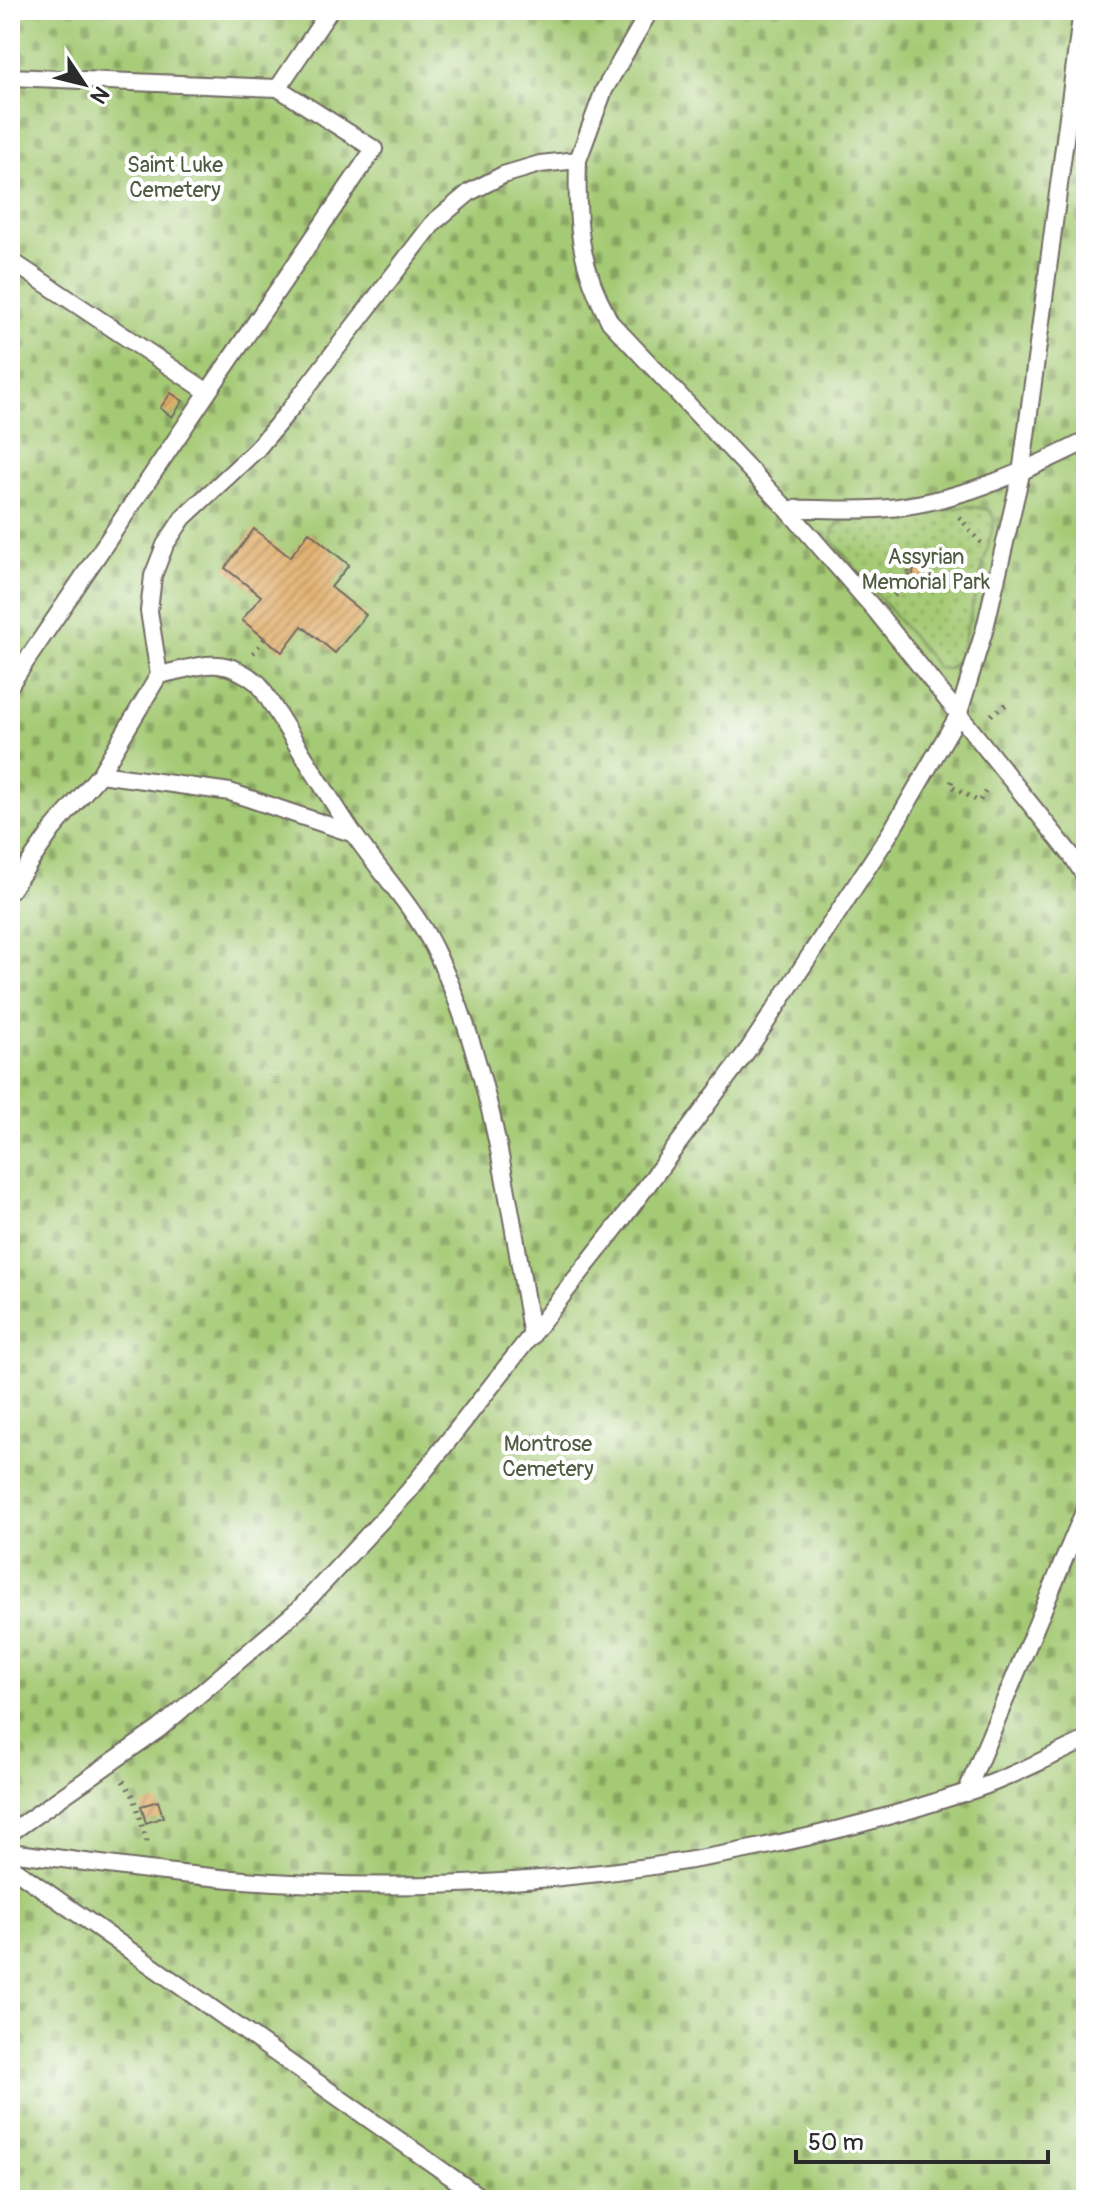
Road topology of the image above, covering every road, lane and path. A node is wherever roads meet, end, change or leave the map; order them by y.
1 (330, 10) edge
2 (650, 10) edge
3 (1082, 10) edge
4 (10, 77) edge
5 (278, 88) junction
6 (578, 160) junction
7 (10, 260) edge
8 (208, 392) junction
9 (1086, 441) edge
10 (1021, 474) junction
11 (943, 497) junction
12 (787, 509) junction
13 (926, 562) joint
14 (1000, 565) junction
15 (265, 638) dead end
16 (257, 647) dead end
17 (159, 675) junction
18 (10, 685) edge
19 (958, 716) junction
20 (977, 739) junction
21 (1000, 767) junction
22 (100, 774) junction
23 (354, 834) junction
24 (1086, 878) edge
25 (10, 891) edge
26 (532, 1336) junction
27 (1086, 1507) edge
28 (1086, 1740) edge
29 (111, 1764) junction
30 (966, 1793) junction
31 (10, 1833) edge
32 (10, 1852) edge
33 (10, 1866) edge
34 (148, 1869) junction
35 (484, 2200) edge

1 - 5 lane
2 - 6 lane
3 - 10 lane
4 - 5 lane
5 - 8 lane
6 - 12 lane
6 - 17 lane
7 - 8 lane
8 - 18 lane
9 - 10 lane
10 - 11 lane
10 - 14 lane
11 - 12 lane
11 - 14 path
12 - 19 lane
13 - 13 path
14 - 19 lane
15 - 16 path
17 - 22 lane
17 - 23 lane
19 - 20 lane
19 - 26 lane
20 - 21 lane
20 - 21 path
21 - 24 lane
22 - 23 lane
22 - 25 lane
23 - 26 lane
26 - 29 lane
27 - 30 lane
28 - 30 lane
29 - 31 lane
29 - 34 path
30 - 34 lane
32 - 34 lane
33 - 35 lane

